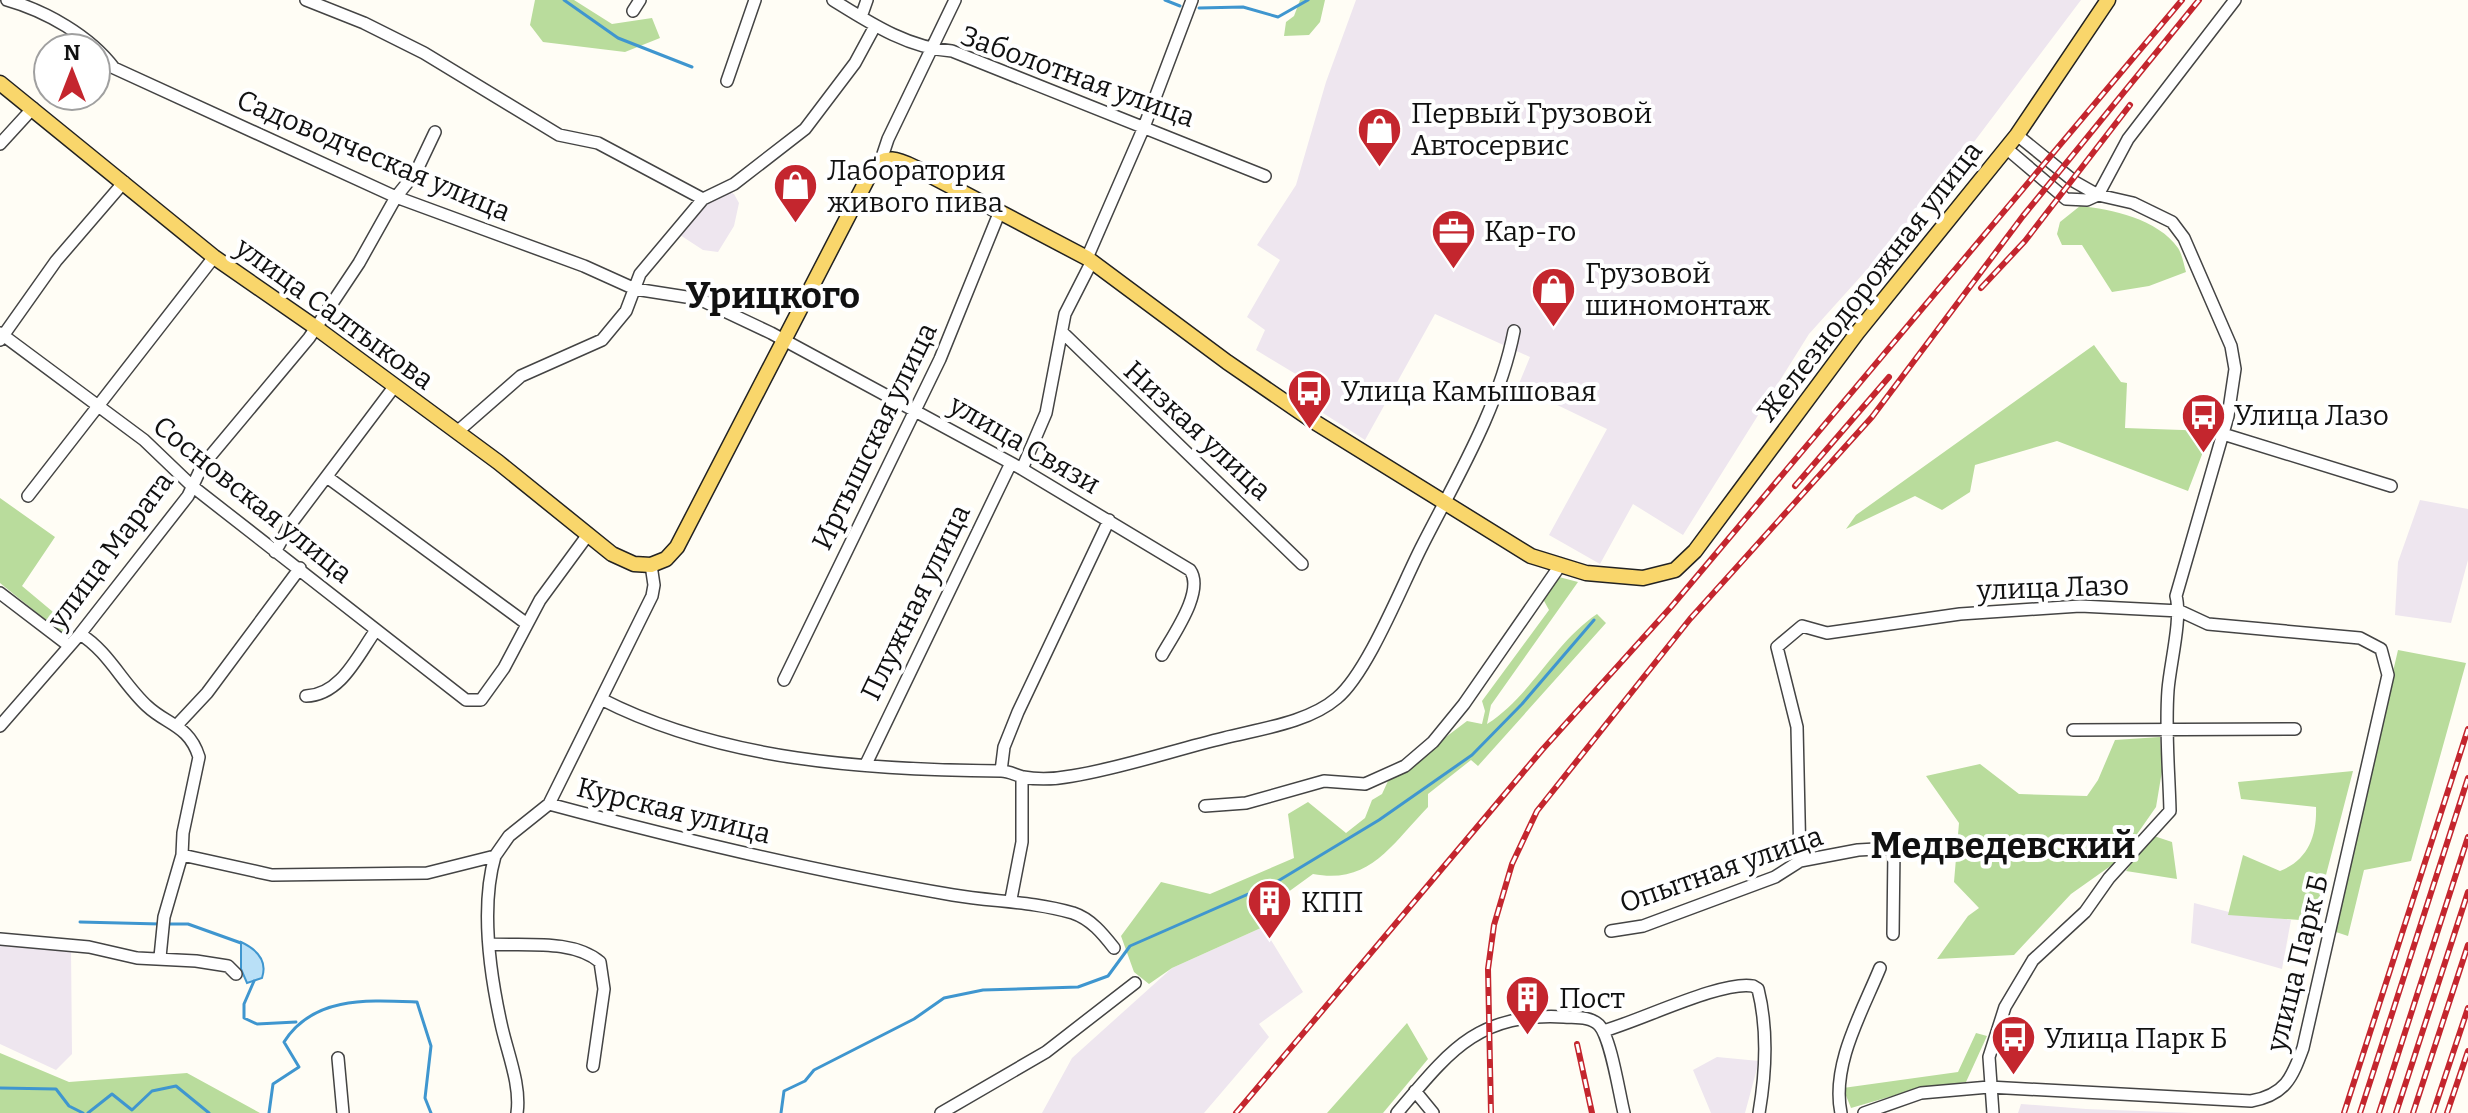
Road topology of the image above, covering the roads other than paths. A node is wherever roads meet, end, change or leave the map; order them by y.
1 (7, 0) edge
2 (306, 0) edge
3 (640, 0) edge
4 (755, 0) edge
5 (833, 0) edge
6 (867, 0) edge
7 (955, 0) edge
8 (1192, 0) edge
9 (2108, 0) edge
10 (2235, 0) edge
11 (633, 11) dead end
12 (861, 17) junction
13 (875, 26) junction
14 (931, 50) junction
15 (727, 81) dead end
16 (0, 83) edge
17 (32, 107) edge
18 (32, 109) edge
19 (38, 112) edge
20 (1144, 127) junction
21 (435, 132) dead end
22 (2017, 135) junction
23 (0, 144) edge
24 (2006, 148) junction
25 (881, 160) junction
26 (1265, 176) dead end
27 (124, 182) junction
28 (2098, 195) junction
29 (396, 197) junction
30 (703, 199) junction
31 (1000, 211) junction
32 (214, 257) junction
33 (1089, 259) junction
34 (635, 289) junction
35 (315, 327) junction
36 (1514, 331) dead end
37 (1062, 332) junction
38 (1, 337) edge
39 (784, 340) junction
40 (394, 387) junction
41 (98, 408) junction
42 (915, 410) junction
43 (457, 432) junction
44 (2223, 434) junction
45 (1017, 466) junction
46 (327, 477) junction
47 (192, 486) junction
48 (2391, 486) dead end
49 (28, 496) dead end
50 (1446, 505) junction
51 (1091, 510) junction
52 (1109, 520) junction
53 (587, 536) junction
54 (1100, 536) junction
55 (275, 552) junction
56 (1302, 564) dead end
57 (651, 565) junction
58 (1559, 567) junction
59 (300, 568) junction
60 (0, 593) edge
61 (2180, 611) junction
62 (527, 624) junction
63 (376, 630) junction
64 (80, 634) junction
65 (68, 645) junction
66 (2381, 649) joint
67 (1162, 655) dead end
68 (784, 680) dead end
69 (306, 696) dead end
70 (601, 699) junction
71 (178, 724) junction
72 (0, 726) edge
73 (2295, 729) dead end
74 (2073, 730) dead end
75 (2165, 730) junction
76 (866, 764) junction
77 (1001, 771) junction
78 (1022, 777) junction
79 (549, 804) junction
80 (1205, 806) dead end
81 (182, 855) junction
82 (495, 856) junction
83 (1800, 861) junction
84 (1011, 899) junction
85 (1611, 931) dead end
86 (1893, 934) dead end
87 (0, 939) edge
88 (491, 944) junction
89 (1114, 948) dead end
90 (160, 957) junction
91 (1880, 968) dead end
92 (236, 974) dead end
93 (1135, 983) dead end
94 (1603, 1031) junction
95 (338, 1058) dead end
96 (593, 1066) dead end
97 (1989, 1087) junction
98 (1415, 1091) junction
99 (343, 1113) edge
100 (517, 1113) edge
101 (941, 1113) edge
102 (1397, 1113) edge
103 (1433, 1113) edge
104 (1624, 1113) edge
105 (1759, 1113) edge
106 (1841, 1113) edge
107 (1864, 1113) edge
108 (1993, 1113) edge

1 - 29 street, Садоводческая улица
2 - 30 street
3 - 11 street
4 - 15 street
5 - 12 street, Заболотная улица
6 - 12 street
7 - 14 street
8 - 20 street, Плужная улица
9 - 22 main road, Железнодорожная улица
10 - 28 street
12 - 13 street, Заболотная улица
13 - 14 street, Заболотная улица
13 - 30 street
14 - 20 street, Заболотная улица
14 - 25 street
16 - 17 main road, улица Салтыкова
18 - 23 street
19 - 27 main road, улица Салтыкова
20 - 26 street, Заболотная улица
20 - 33 street, Плужная улица
21 - 29 street, улица Марата
22 - 24 main road, Железнодорожная улица
22 - 28 street
24 - 28 street
24 - 58 main road, Железнодорожная улица
25 - 31 main road
25 - 39 main road
27 - 32 main road, улица Салтыкова
27 - 38 street
28 - 44 street
29 - 34 street, Садоводческая улица
29 - 35 street, улица Марата
30 - 34 street
31 - 33 main road
31 - 42 street, Иртышская улица
32 - 35 main road, улица Салтыкова
32 - 41 street
33 - 37 street, Плужная улица
33 - 50 main road
34 - 39 street, Садоводческая улица
34 - 43 street
35 - 40 main road, улица Салтыкова
35 - 47 street, улица Марата
36 - 50 street
37 - 45 street, Плужная улица
37 - 56 street, Низкая улица
38 - 41 street, Сосновская улица
39 - 42 street, улица Связи
39 - 57 main road
40 - 43 main road, улица Салтыкова
40 - 46 street
41 - 47 street, Сосновская улица
41 - 49 street
42 - 45 street, улица Связи
42 - 68 street, Иртышская улица
43 - 53 main road, улица Салтыкова
44 - 48 street
44 - 61 street
45 - 51 street, улица Связи
45 - 76 street, Плужная улица
46 - 55 street
46 - 62 street
47 - 55 street, Сосновская улица
47 - 64 street, улица Марата
50 - 58 main road
50 - 78 street
51 - 52 street, улица Связи
51 - 54 street
52 - 54 street
52 - 67 street, улица Связи
53 - 57 main road, улица Салтыкова
53 - 62 street
54 - 77 street
55 - 59 street, Сосновская улица
57 - 70 street
58 - 80 street
59 - 63 street, Сосновская улица
59 - 71 street
60 - 65 street
61 - 66 street, улица Лазо
61 - 75 street
61 - 83 street, улица Лазо
62 - 63 street, Сосновская улица
63 - 69 street
64 - 65 street, улица Марата
64 - 71 street
65 - 72 street, улица Марата
66 - 97 street, улица Парк Б
70 - 76 street
70 - 79 street
71 - 81 street
73 - 75 street
74 - 75 street
75 - 97 street
76 - 77 street
77 - 78 street
78 - 84 street
79 - 82 street, Курская улица
79 - 84 street, Курская улица
81 - 82 street
81 - 90 street
82 - 88 street
83 - 85 street, Опытная улица
83 - 86 street, Опытная улица
84 - 89 street, Курская улица
87 - 90 street
88 - 96 street
88 - 100 street
90 - 92 street
91 - 106 street
93 - 101 street
94 - 98 street
94 - 104 street
94 - 105 street
95 - 99 street
97 - 107 street
97 - 108 street
98 - 102 street
98 - 103 street

